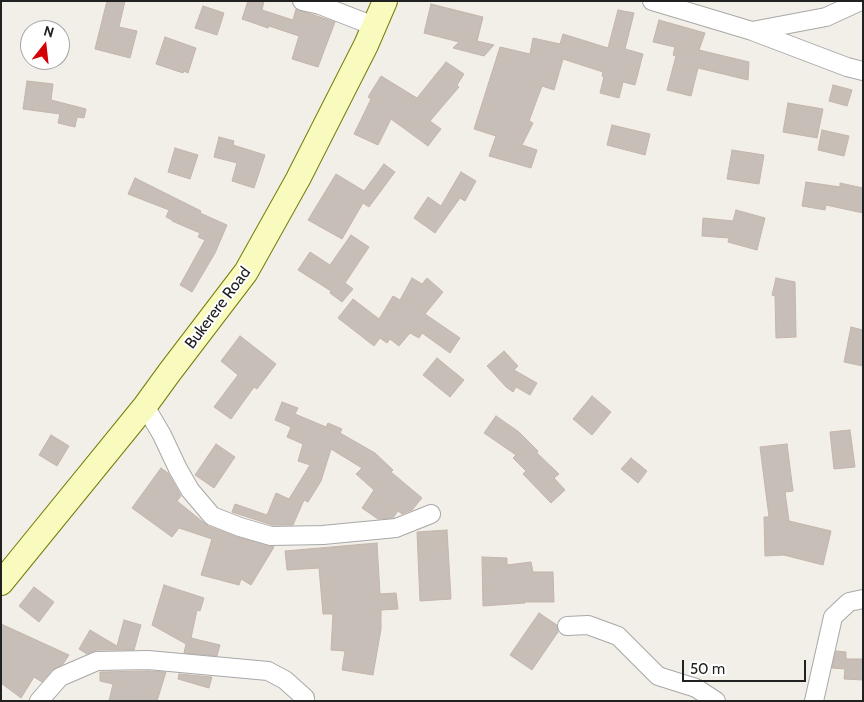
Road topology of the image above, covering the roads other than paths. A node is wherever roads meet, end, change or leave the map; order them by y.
1 (302, 1) edge
2 (385, 1) edge
3 (652, 1) edge
4 (861, 1) edge
5 (374, 26) junction
6 (752, 32) junction
7 (863, 70) edge
8 (145, 406) junction
9 (431, 514) dead end
10 (1, 583) edge
11 (863, 599) edge
12 (567, 626) dead end
13 (39, 701) edge
14 (305, 701) edge
15 (716, 701) edge
16 (814, 701) edge

1 - 5 street
2 - 5 street, Bukerere Road
3 - 6 street
4 - 6 street
5 - 8 street, Bukerere Road
6 - 7 street
8 - 9 street
8 - 10 street, Bukerere Road
11 - 16 street
12 - 15 street
13 - 14 street

